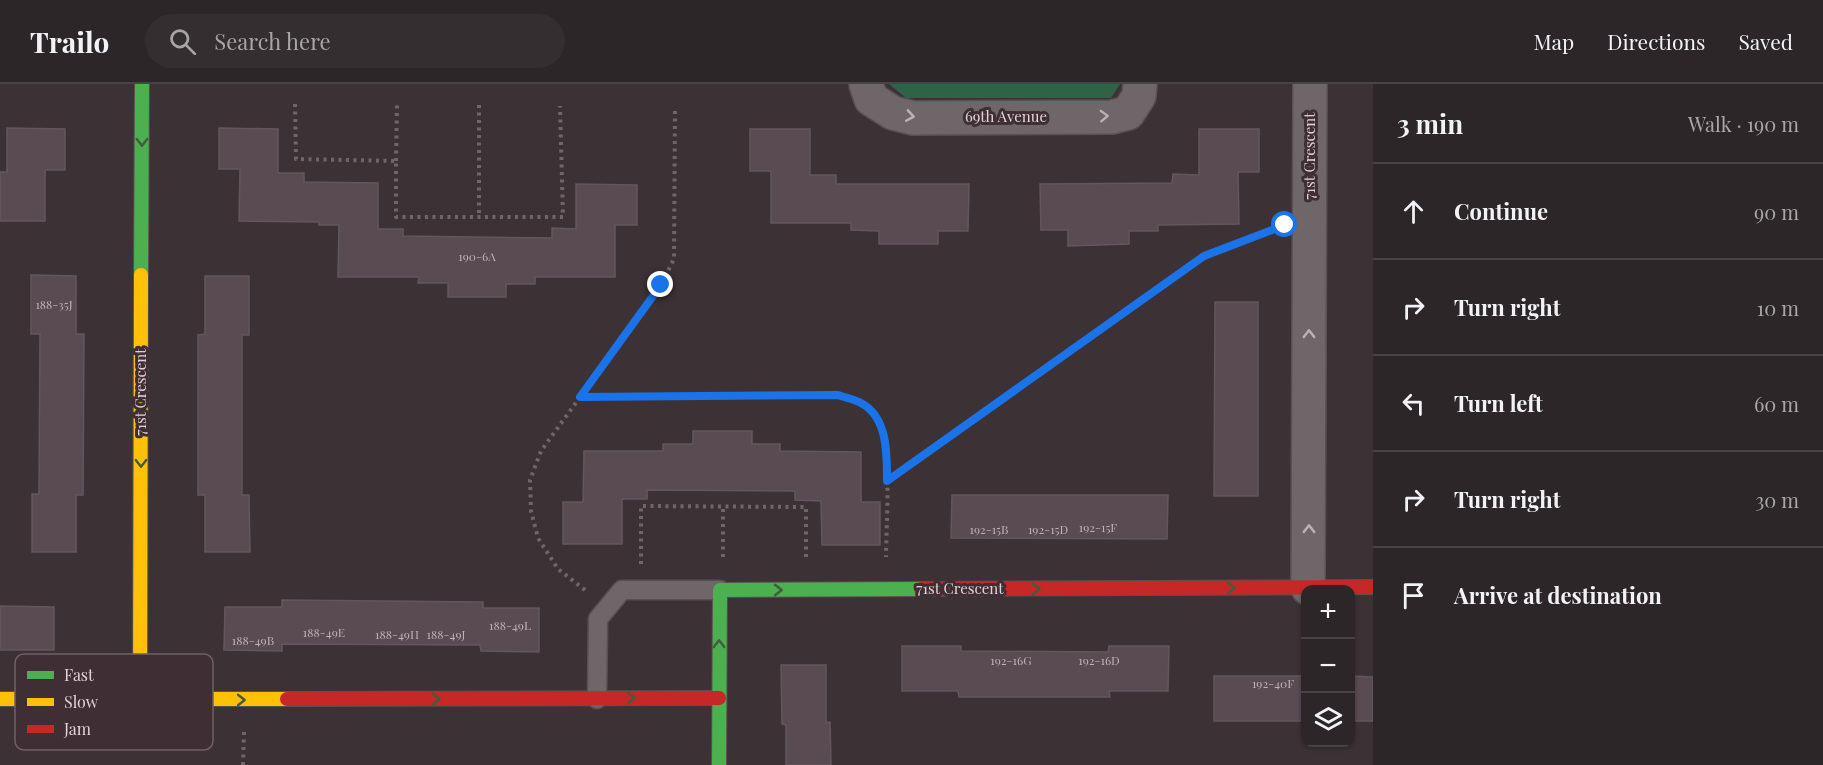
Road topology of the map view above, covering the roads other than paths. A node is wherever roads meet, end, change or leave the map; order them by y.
1 (142, 84) edge
2 (866, 84) edge
3 (1140, 84) edge
4 (1310, 84) edge
5 (1308, 585) edge
6 (1355, 587) edge
7 (1373, 587) edge
8 (1301, 588) edge
9 (720, 590) junction
10 (140, 654) edge
11 (719, 698) junction
12 (0, 699) edge
13 (15, 699) edge
14 (597, 699) junction
15 (213, 700) edge
16 (719, 765) edge

1 -> 10 street, 71st Crescent
2 -> 3 street, 69th Avenue
5 -> 4 street, 71st Crescent
6 - 7 street, 71st Crescent
9 -> 8 street, 71st Crescent
11 -> 9 street
9 - 14 lane
14 -> 11 street
11 - 16 street
12 - 13 street
15 -> 14 street

